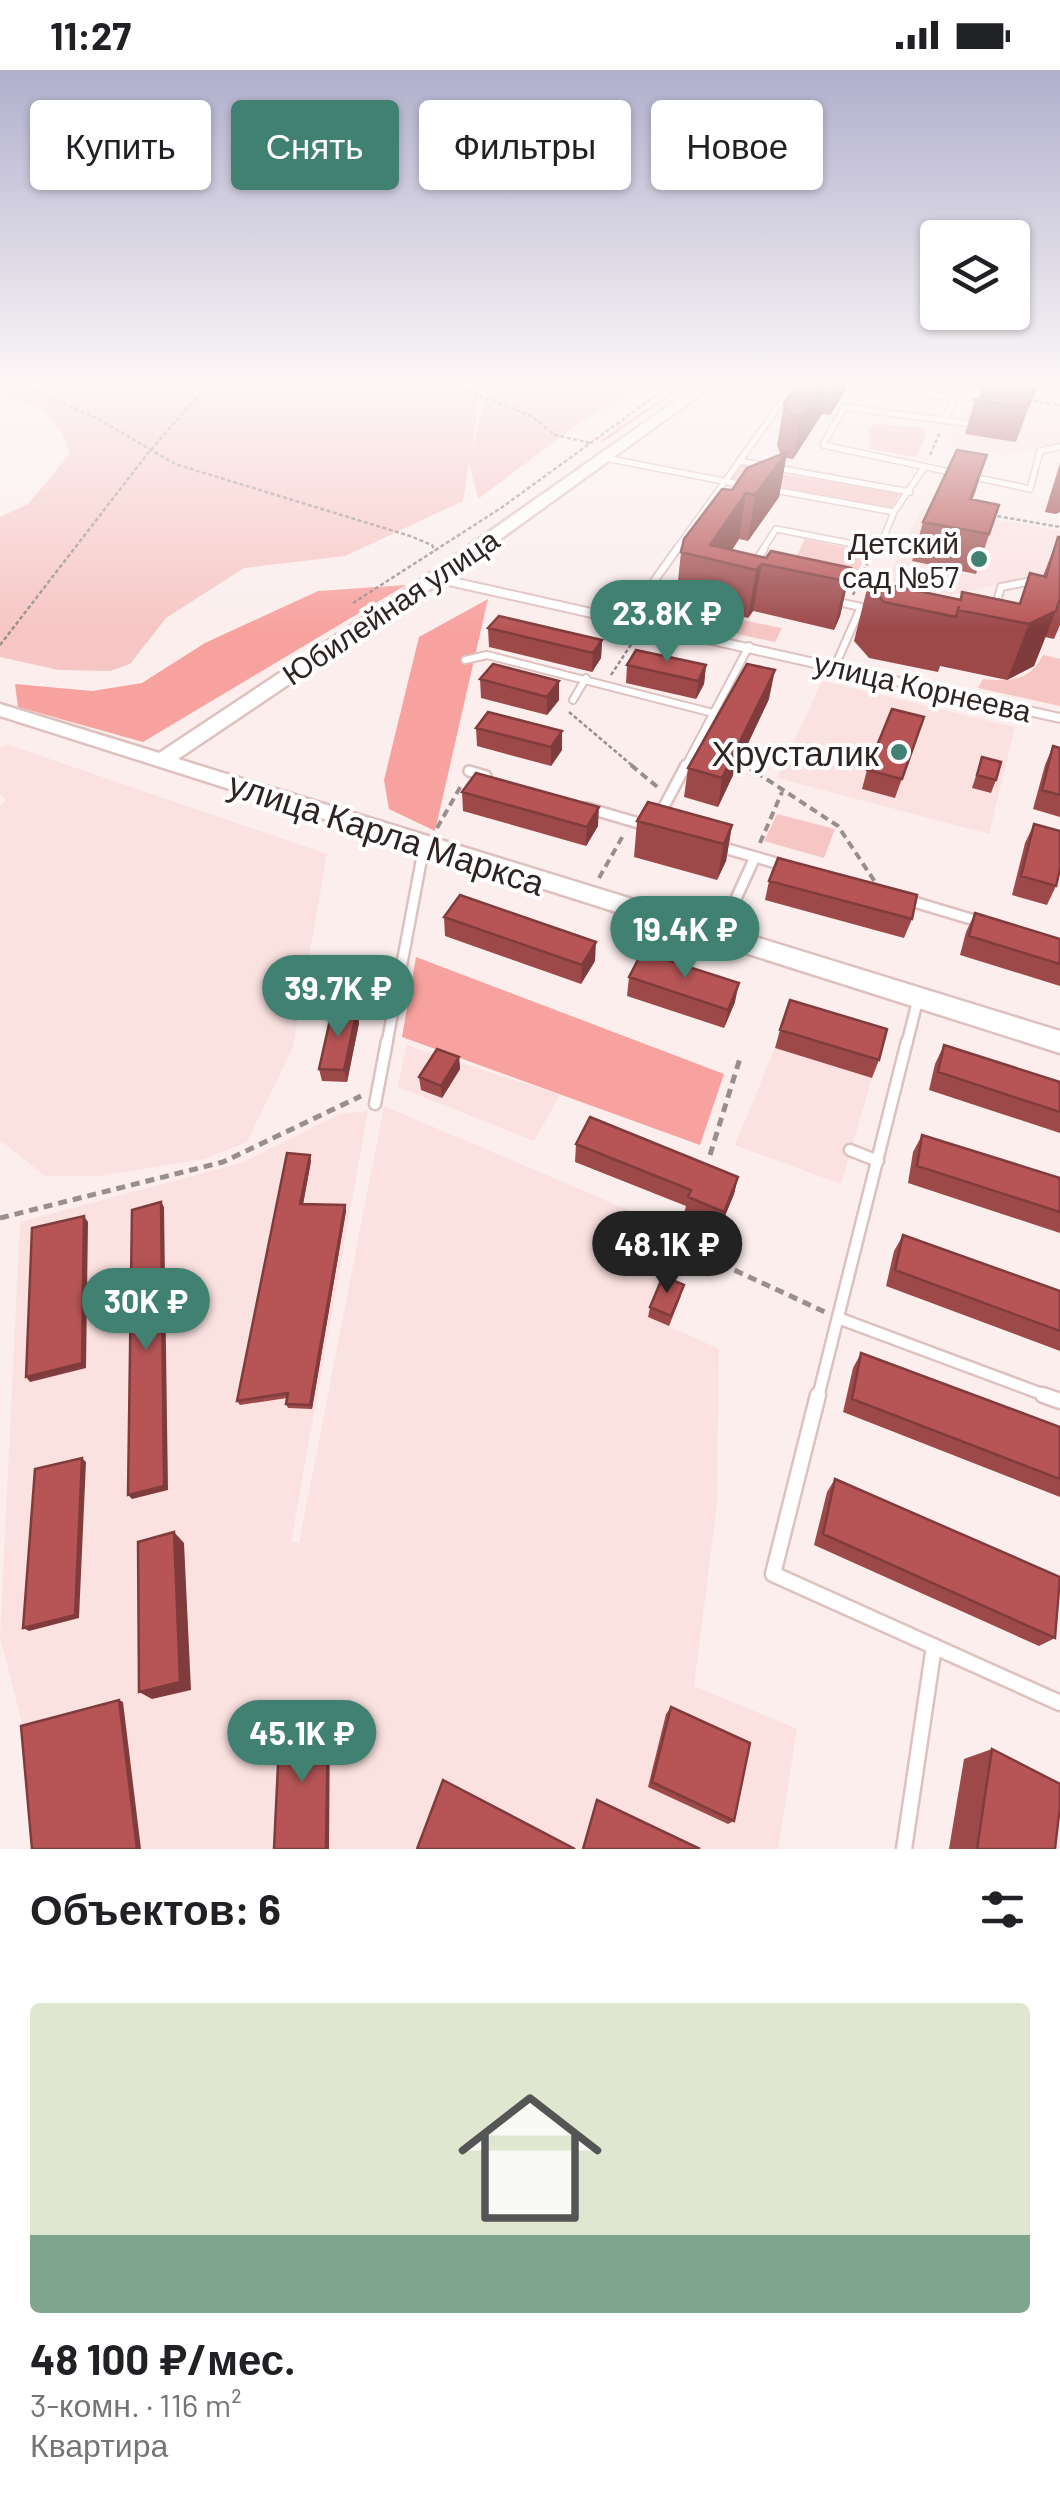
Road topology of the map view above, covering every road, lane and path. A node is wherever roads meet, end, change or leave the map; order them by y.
1 (140, 464) edge
2 (183, 464) edge
3 (561, 464) edge
4 (597, 464) edge
5 (637, 464) edge
6 (736, 464) edge
7 (760, 464) edge
8 (910, 464) edge
9 (925, 464) edge
10 (1037, 464) edge
11 (924, 467) junction
12 (724, 481) junction
13 (749, 486) edge
14 (768, 489) edge
15 (910, 492) junction
16 (894, 512) junction
17 (982, 514) edge
18 (1060, 526) edge
19 (882, 540) junction
20 (904, 545) dead end
21 (874, 548) junction
22 (435, 551) junction
23 (752, 568) edge
24 (435, 578) junction
25 (1032, 581) edge
26 (832, 600) edge
27 (353, 603) dead end
28 (849, 604) junction
29 (856, 614) junction
30 (875, 618) edge
31 (627, 619) junction
32 (991, 622) edge
33 (638, 634) dead end
34 (0, 645) edge
35 (749, 646) junction
36 (465, 660) dead end
37 (835, 666) junction
38 (586, 678) junction
39 (606, 683) junction
40 (573, 700) joint
41 (0, 710) edge
42 (712, 713) junction
43 (1060, 718) edge
44 (734, 757) edge
45 (164, 759) junction
46 (469, 771) joint
47 (505, 782) edge
48 (783, 790) junction
49 (668, 797) junction
50 (577, 805) edge
51 (631, 822) junction
52 (429, 838) junction
53 (704, 842) edge
54 (754, 857) junction
55 (791, 867) edge
56 (596, 882) dead end
57 (882, 893) joint
58 (989, 924) edge
59 (718, 938) junction
60 (919, 998) junction
61 (1060, 1042) edge
62 (741, 1055) dead end
63 (379, 1088) junction
64 (375, 1104) dead end
65 (850, 1150) dead end
66 (710, 1156) dead end
67 (878, 1160) junction
68 (671, 1213) dead end
69 (0, 1218) edge
70 (838, 1318) junction
71 (1060, 1401) edge
72 (934, 1646) junction
73 (1060, 1702) edge
74 (904, 1849) edge

1 - 34 path
2 - 22 path
3 - 22 path
4 - 24 street, Юбилейная улица
5 - 12 lane
6 - 12 lane
7 - 15 lane
8 - 11 lane
9 - 11 path
10 - 11 lane
11 - 15 lane
12 - 13 lane
12 - 31 lane
14 - 16 lane
15 - 16 lane
16 - 19 lane
17 - 18 path
19 - 20 lane
19 - 21 lane
21 - 23 lane
21 - 28 path
22 - 27 path
24 - 31 street, улица Корнеева
24 - 45 street, Юбилейная улица
25 - 32 lane
26 - 28 lane
28 - 29 lane
29 - 30 lane
29 - 37 lane
31 - 35 street, улица Корнеева
33 - 39 path
35 - 37 street, улица Корнеева
35 - 42 lane
36 - 38 lane
37 - 43 street, улица Корнеева
38 - 39 lane
38 - 40 lane
39 - 42 lane
40 - 49 path
41 - 45 street, улица Карла Маркса
42 - 49 lane
44 - 48 path
45 - 52 street, улица Карла Маркса
46 - 47 lane
46 - 52 path
48 - 54 path
48 - 57 path
49 - 51 lane
50 - 51 lane
51 - 56 path
52 - 59 street, улица Карла Маркса
52 - 63 lane
53 - 54 lane
54 - 55 lane
54 - 59 lane
57 - 58 lane
59 - 60 street, улица Карла Маркса
60 - 61 street, улица Карла Маркса
60 - 67 lane
62 - 66 path
63 - 64 lane
63 - 69 path
65 - 67 lane
67 - 70 lane
68 - 70 path
70 - 71 lane
70 - 72 lane
72 - 73 lane
72 - 74 lane

